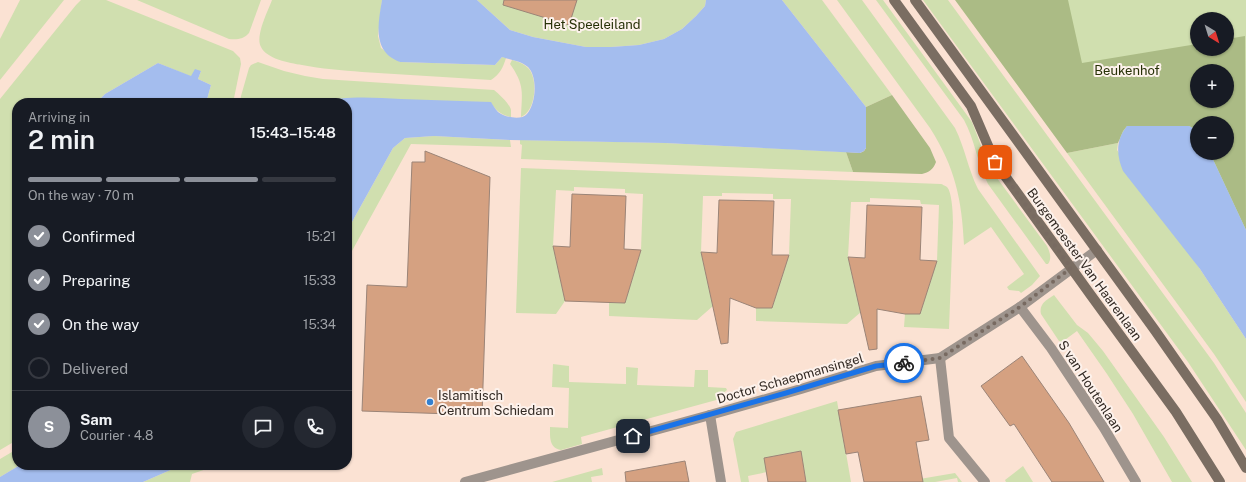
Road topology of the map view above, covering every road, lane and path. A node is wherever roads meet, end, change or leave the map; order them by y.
1 (894, 0) edge
2 (915, 0) edge
3 (1097, 250) junction
4 (1071, 268) junction
5 (1020, 307) junction
6 (940, 358) junction
7 (710, 415) junction
8 (1246, 468) edge
9 (465, 482) edge
10 (721, 482) edge
11 (984, 482) edge
12 (1136, 482) edge
13 (1220, 482) edge

1 - 4 main road, Burgemeester Van Haarenlaan
2 - 3 main road, Burgemeester Van Haarenlaan
3 - 4 street, Doctor Schaepmansingel
3 - 8 main road, Burgemeester Van Haarenlaan
4 - 5 street, Doctor Schaepmansingel
4 - 13 main road, Burgemeester Van Haarenlaan
5 - 6 street, Doctor Schaepmansingel
5 - 12 street, S van Houtenlaan
6 - 7 street, Doctor Schaepmansingel
6 - 11 street
7 - 9 street, Doctor Schaepmansingel
7 - 10 street

